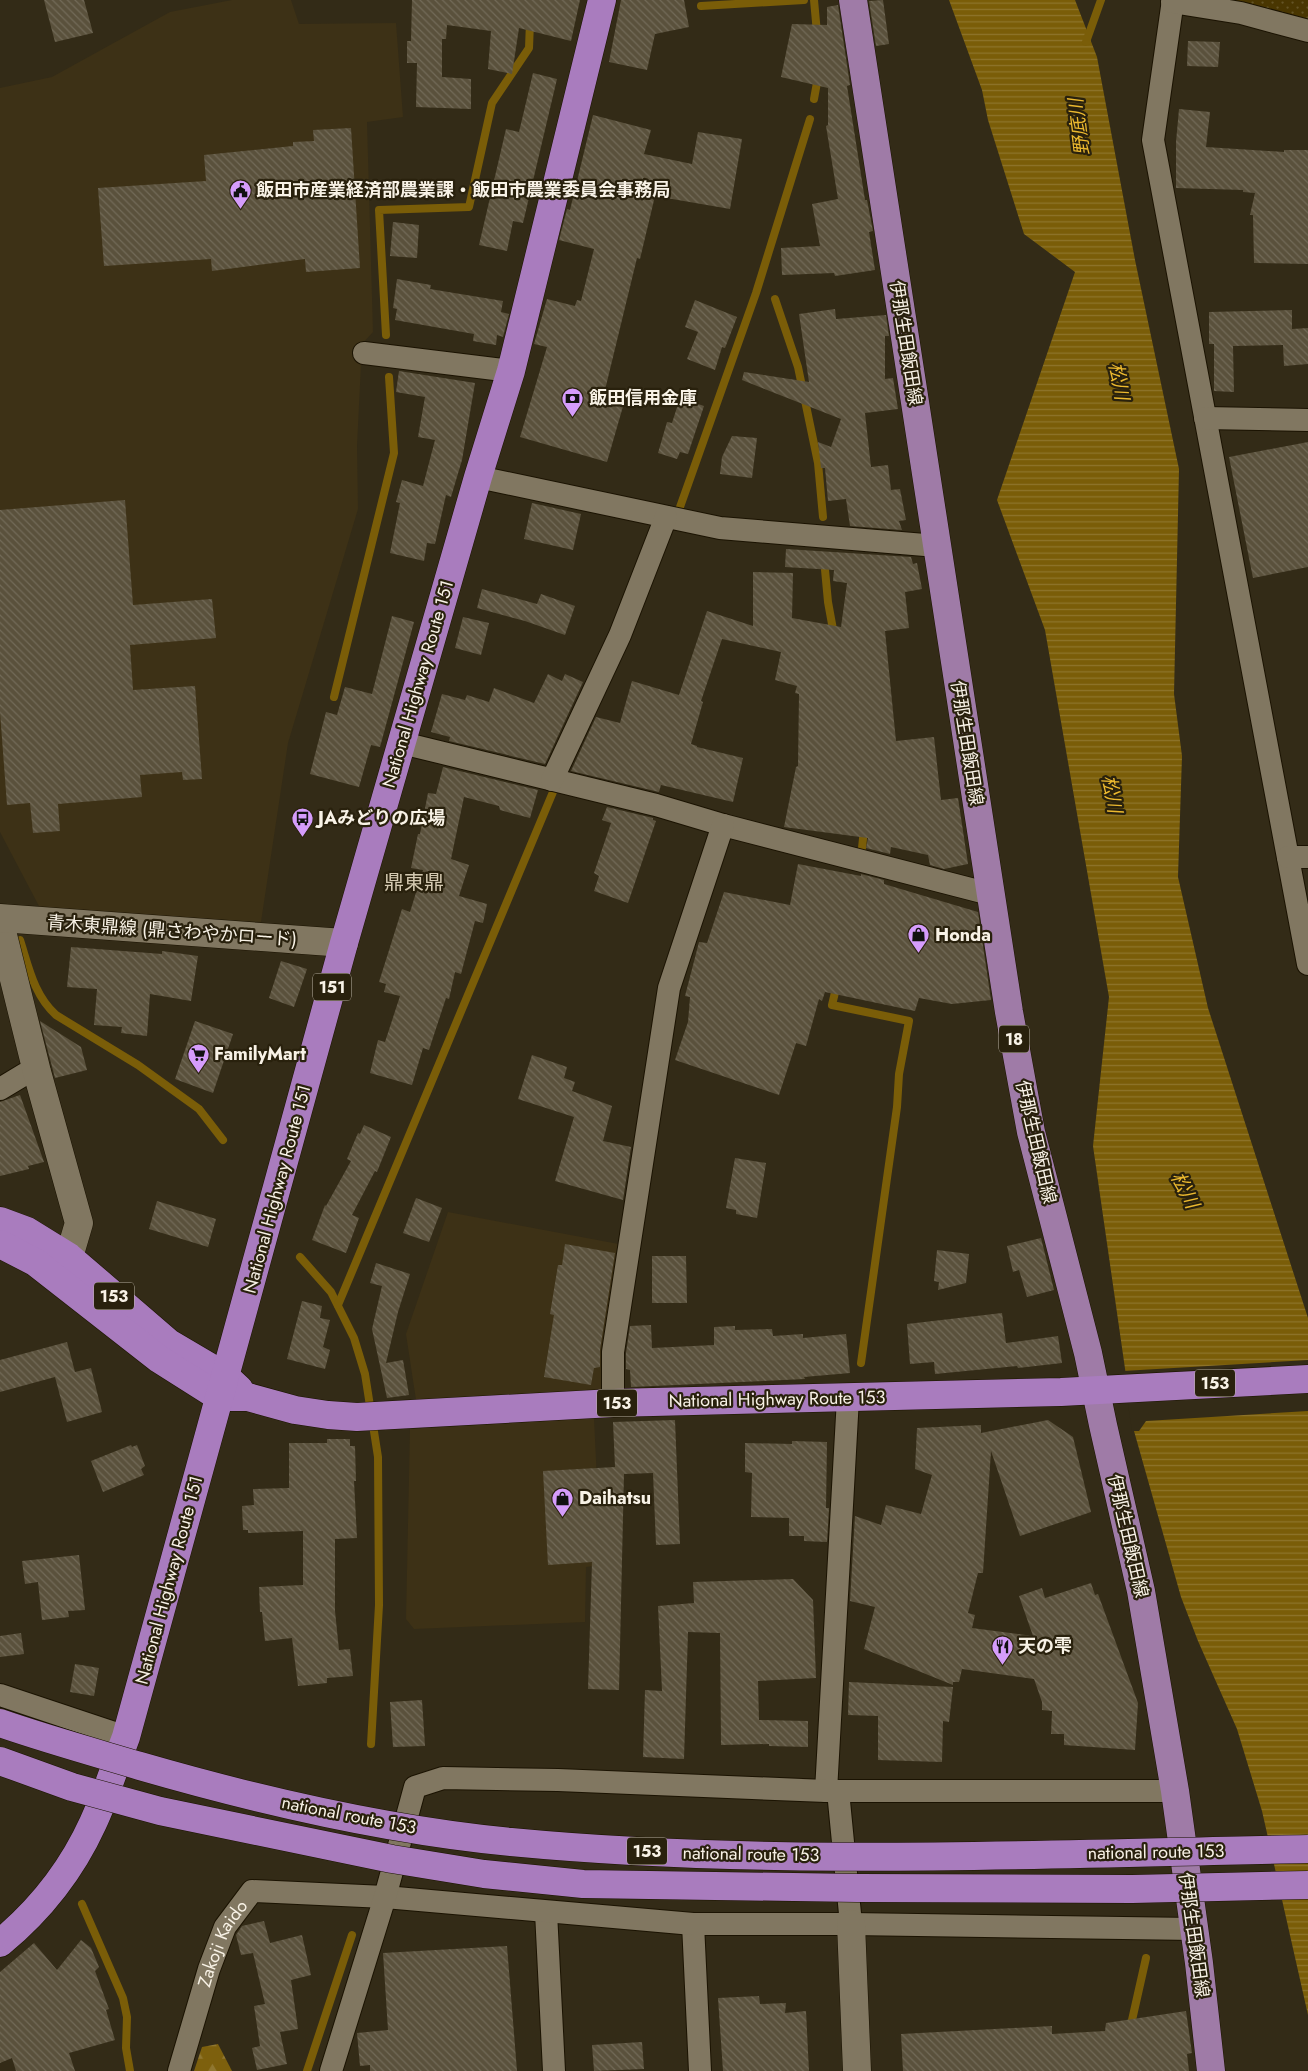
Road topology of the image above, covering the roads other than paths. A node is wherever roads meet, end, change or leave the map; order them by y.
1 (602, 0) edge
2 (853, 0) edge
3 (1172, 1) edge
4 (1308, 31) edge
5 (364, 353) dead end
6 (511, 371) junction
7 (1205, 418) junction
8 (1308, 420) edge
9 (478, 477) junction
10 (666, 517) junction
11 (937, 546) junction
12 (402, 743) junction
13 (552, 780) junction
14 (723, 825) junction
15 (1298, 857) edge
16 (990, 894) junction
17 (0, 918) edge
18 (0, 923) edge
19 (344, 943) junction
20 (1308, 964) edge
21 (37, 1072) junction
22 (0, 1089) edge
23 (0, 1222) edge
24 (0, 1244) edge
25 (69, 1257) junction
26 (1308, 1379) edge
27 (222, 1386) junction
28 (1109, 1389) junction
29 (848, 1398) junction
30 (612, 1403) junction
31 (0, 1695) edge
32 (0, 1723) edge
33 (126, 1737) junction
34 (0, 1761) edge
35 (832, 1791) junction
36 (1175, 1791) junction
37 (1308, 1850) edge
38 (1308, 1885) edge
39 (385, 1897) junction
40 (546, 1912) junction
41 (693, 1924) junction
42 (851, 1924) junction
43 (1194, 1929) junction
44 (0, 1943) edge
45 (179, 2071) edge
46 (331, 2071) edge
47 (554, 2071) edge
48 (700, 2071) edge
49 (857, 2071) edge
50 (1211, 2071) edge

1 - 6 highway, National Highway Route 151 / 151
2 - 11 main road, 伊那生田飯田線 / 18
3 - 4 street
3 - 7 street
5 - 6 street
6 - 9 highway, National Highway Route 151 / 151
7 - 8 street
7 - 15 street
9 - 10 street
9 - 12 highway, National Highway Route 151 / 151
10 - 11 street
10 - 13 street
11 - 16 main road, 伊那生田飯田線 / 18
12 - 13 street
12 - 19 highway, National Highway Route 151 / 151
13 - 14 street
14 - 16 street
14 - 30 street
15 - 20 street
16 - 28 main road, 伊那生田飯田線 / 18
17 - 19 street, 青木東鼎線 (鼎さわやかロード)
18 - 21 street
19 - 27 highway, National Highway Route 151 / 151
21 - 22 street
21 - 25 street
23 - 25 highway, 153
24 - 27 highway, 153
25 - 27 highway, 153
26 - 28 highway, National Highway Route 153 / 153
27 - 30 highway, National Highway Route 153 / 153
27 - 33 highway, National Highway Route 151 / 151
28 - 29 highway, National Highway Route 153 / 153
28 - 36 main road, 伊那生田飯田線 / 18
29 - 30 highway, National Highway Route 153 / 153
29 - 35 street
31 - 33 street
32 - 37 highway, national route 153 / 153, bridge
33 - 44 highway, National Highway Route 151 / 151
34 - 38 highway, national route 153 / 153, bridge
35 - 36 street
35 - 39 street
35 - 42 street
36 - 43 main road, 伊那生田飯田線 / 18
39 - 40 street
39 - 45 street, Zakoji Kaido
39 - 46 street
40 - 41 street
40 - 47 street
41 - 42 street
41 - 48 street
42 - 43 street
42 - 49 street
43 - 50 main road, 伊那生田飯田線 / 18

